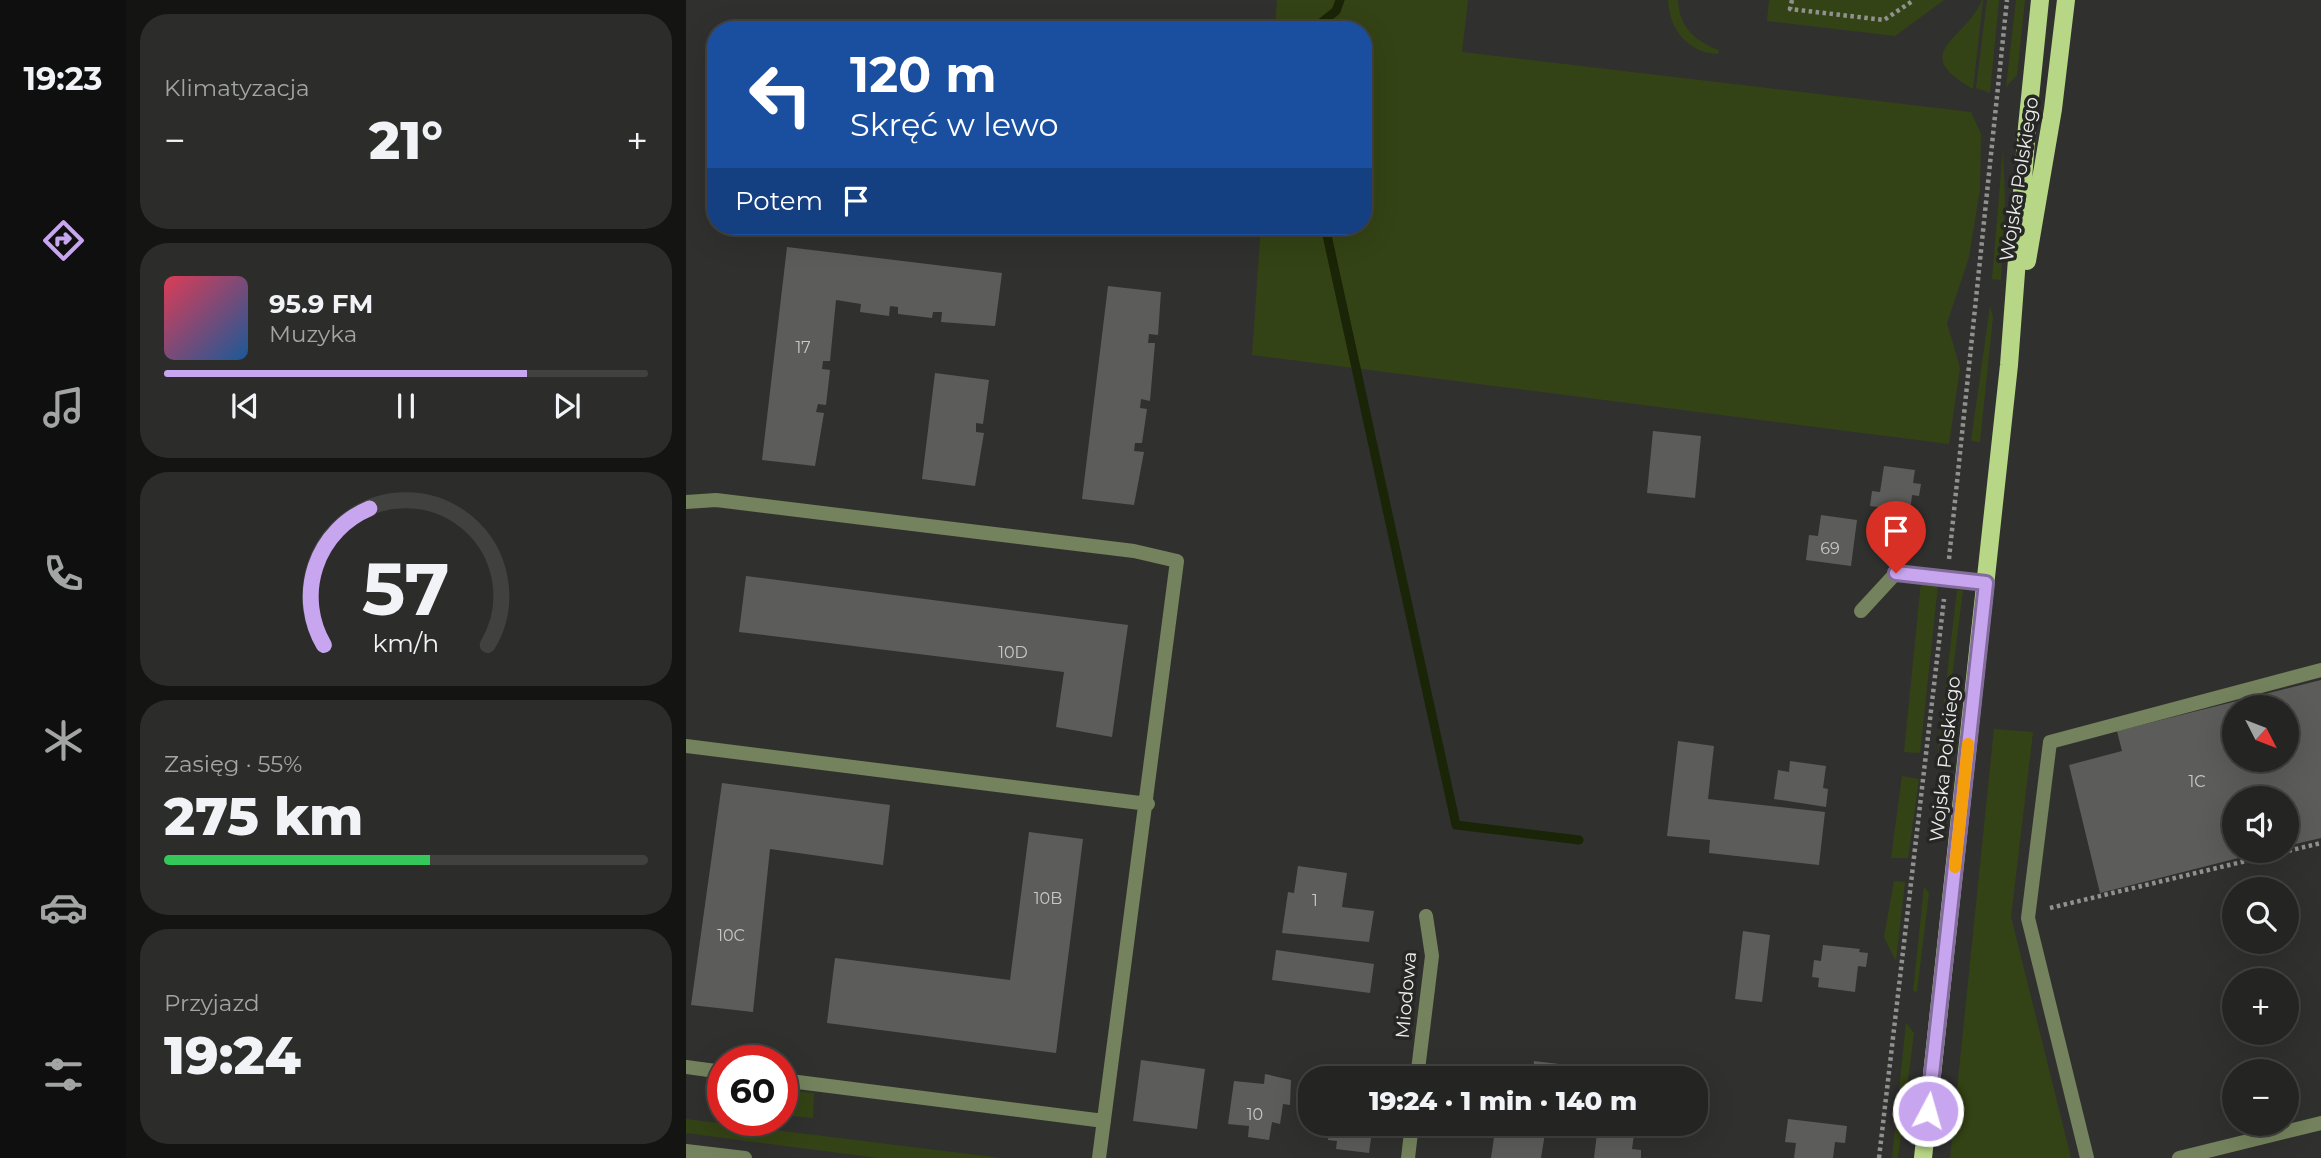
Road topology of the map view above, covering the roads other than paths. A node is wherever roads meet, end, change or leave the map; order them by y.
1 (2040, 0) edge
2 (2066, 0) edge
3 (2010, 365) junction
4 (686, 502) edge
5 (1986, 583) junction
6 (1861, 611) dead end
7 (2321, 670) edge
8 (686, 746) edge
9 (1147, 804) junction
10 (1426, 916) dead end
11 (1418, 1066) edge
12 (686, 1067) edge
13 (707, 1070) edge
14 (798, 1082) edge
15 (1104, 1121) junction
16 (2321, 1123) edge
17 (1411, 1136) edge
18 (686, 1151) edge
19 (745, 1158) edge
20 (1099, 1158) edge
21 (1408, 1158) edge
22 (1923, 1158) edge
23 (2087, 1158) edge
24 (2179, 1158) edge

1 - 3 main road, Wojska Polskiego
2 - 3 main road, Wojska Polskiego
3 - 5 main road, Wojska Polskiego
4 - 9 street
5 - 6 street
5 - 22 main road, Wojska Polskiego
7 - 23 street
8 - 9 street
9 - 15 street
10 - 11 street, Miodowa
12 - 13 street
14 - 15 street
15 - 20 street
16 - 24 street
17 - 21 street
18 - 19 street

